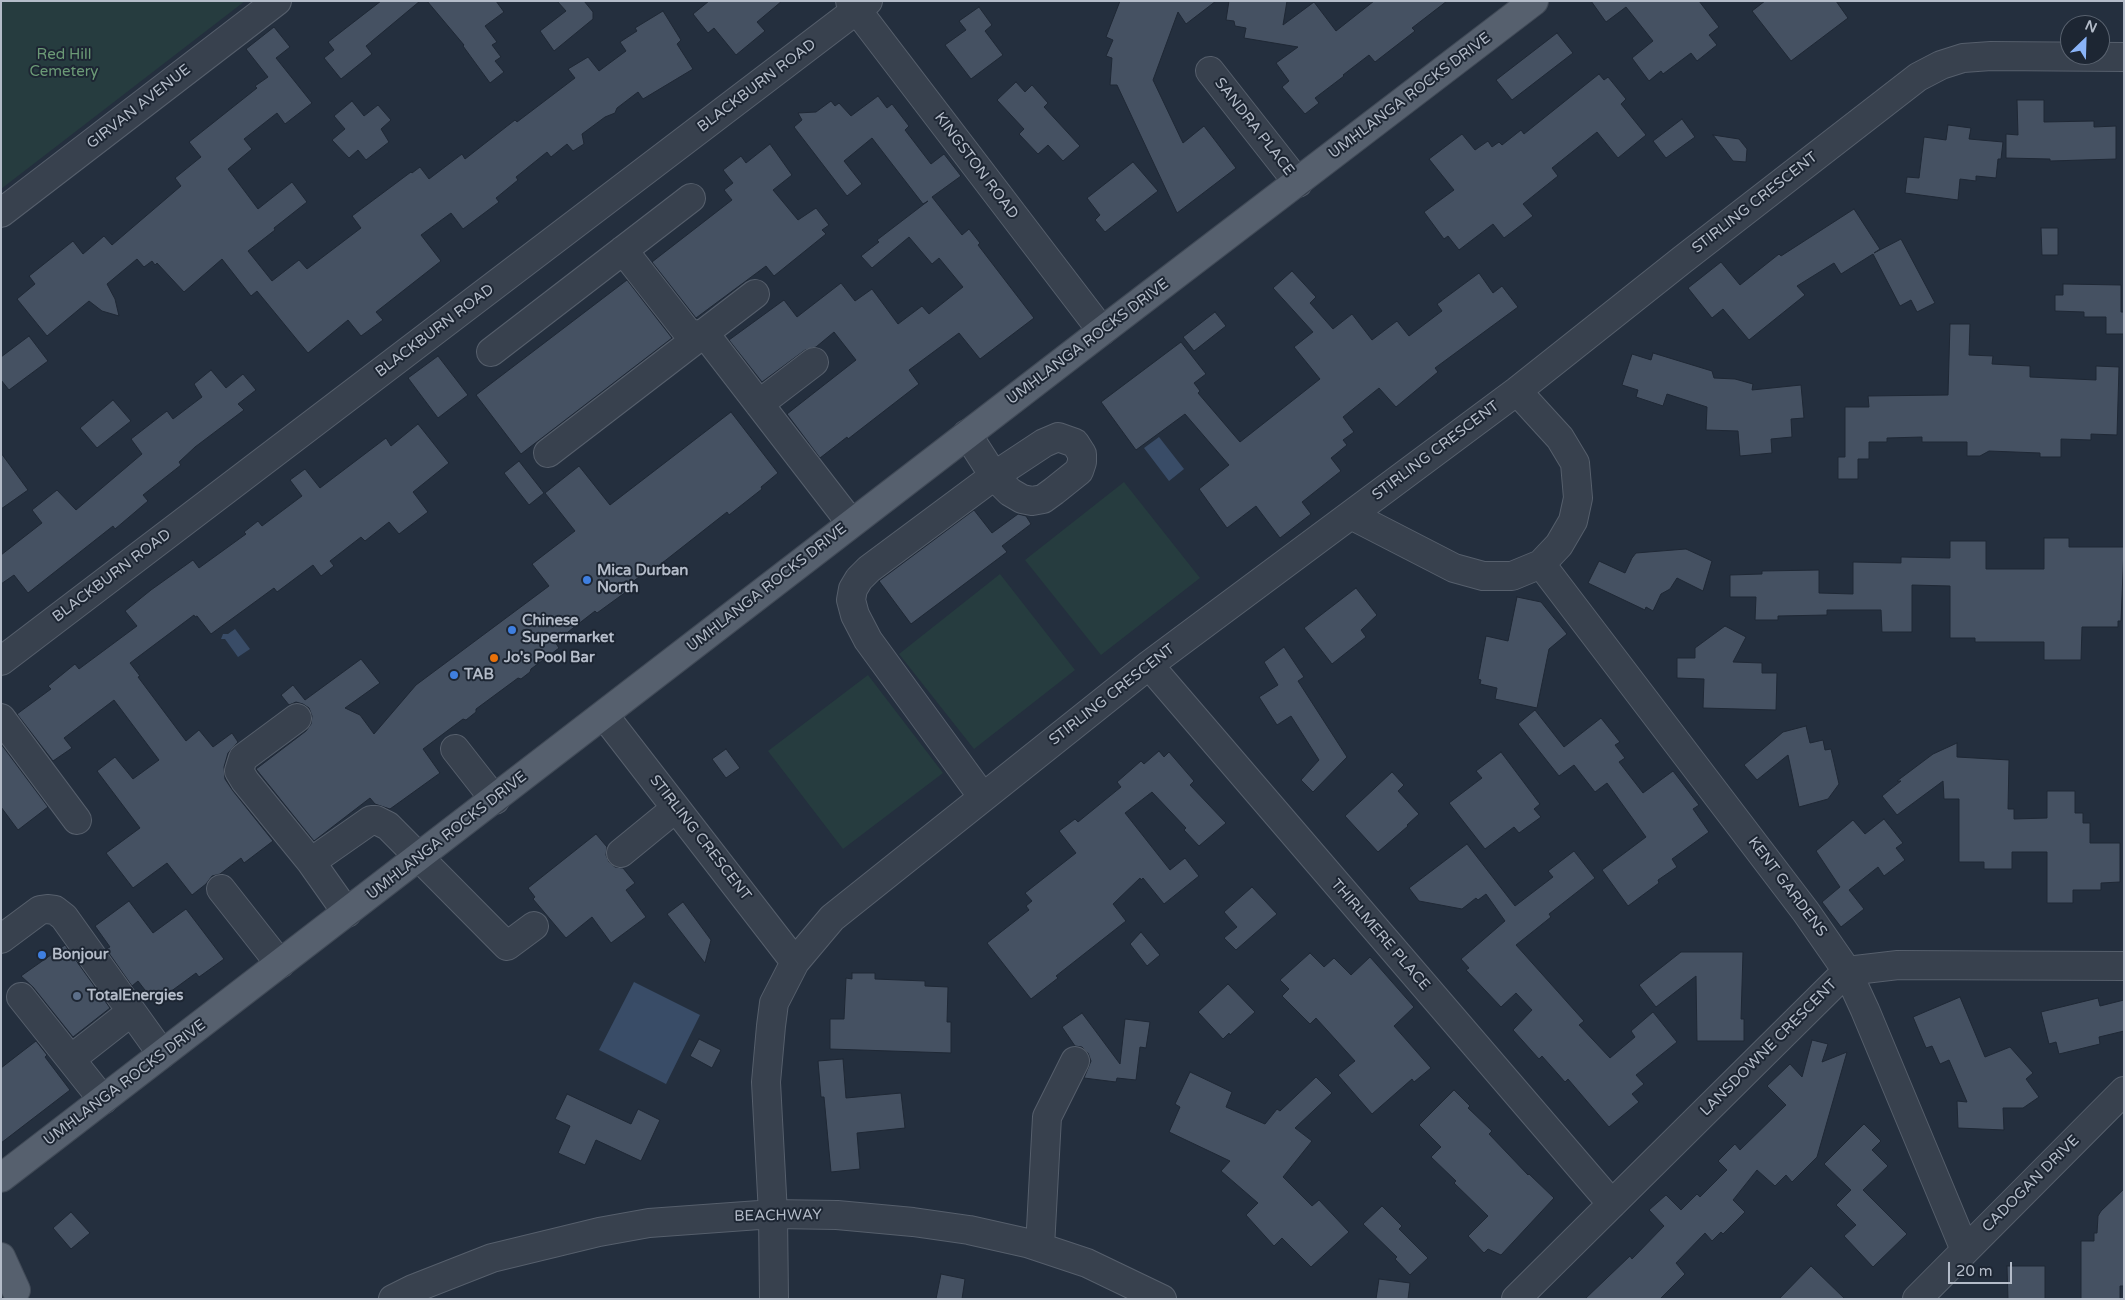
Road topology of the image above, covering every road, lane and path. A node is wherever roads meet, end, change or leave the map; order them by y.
1 (277, 1) edge
2 (1534, 1) edge
3 (858, 4) edge
4 (2124, 57) edge
5 (1210, 71) dead end
6 (1298, 183) junction
7 (691, 198) dead end
8 (1, 213) edge
9 (623, 250) junction
10 (755, 294) dead end
11 (1102, 331) junction
12 (702, 335) junction
13 (491, 352) dead end
14 (814, 362) dead end
15 (1517, 391) junction
16 (759, 404) junction
17 (967, 434) junction
18 (548, 453) dead end
19 (1351, 515) junction
20 (851, 523) junction
21 (1541, 564) junction
22 (1, 661) edge
23 (1149, 665) junction
24 (604, 715) junction
25 (1, 718) edge
26 (296, 718) dead end
27 (455, 749) dead end
28 (982, 796) junction
29 (494, 800) junction
30 (676, 808) junction
31 (77, 820) dead end
32 (621, 853) dead end
33 (419, 858) junction
34 (311, 862) junction
35 (221, 889) dead end
36 (347, 913) junction
37 (534, 926) dead end
38 (1, 939) edge
39 (795, 962) junction
40 (280, 964) junction
41 (2124, 966) edge
42 (1847, 971) junction
43 (21, 997) dead end
44 (131, 1012) junction
45 (162, 1054) junction
46 (70, 1059) junction
47 (1075, 1062) dead end
48 (2124, 1091) edge
49 (103, 1100) junction
50 (4, 1181) edge
51 (1612, 1204) junction
52 (773, 1214) junction
53 (1040, 1247) junction
54 (1965, 1250) junction
55 (1, 1257) edge
56 (13, 1287) edge
57 (393, 1299) edge
58 (774, 1299) edge
59 (1162, 1299) edge
60 (1516, 1299) edge
61 (1917, 1299) edge

1 - 8 street, GIRVAN AVENUE
2 - 6 main road, UMHLANGA ROCKS DRIVE
3 - 11 street, KINGSTON ROAD
3 - 22 street, BLACKBURN ROAD
4 - 15 street, STIRLING CRESCENT
5 - 6 street, SANDRA PLACE
6 - 11 main road, UMHLANGA ROCKS DRIVE
7 - 9 street
9 - 12 street
9 - 13 street
10 - 12 street
11 - 17 main road, UMHLANGA ROCKS DRIVE
12 - 16 street
12 - 18 street
14 - 16 street
15 - 19 street, STIRLING CRESCENT
15 - 21 street
16 - 20 street
17 - 20 main road, UMHLANGA ROCKS DRIVE
17 - 28 street
19 - 21 street
19 - 23 street, STIRLING CRESCENT
20 - 24 main road, UMHLANGA ROCKS DRIVE
21 - 42 street, KENT GARDENS
23 - 28 street, STIRLING CRESCENT
23 - 51 street, THIRLMERE PLACE
24 - 29 main road, UMHLANGA ROCKS DRIVE
24 - 30 street, STIRLING CRESCENT
25 - 31 street
26 - 34 street
27 - 29 street
28 - 39 street, STIRLING CRESCENT
29 - 33 main road, UMHLANGA ROCKS DRIVE
30 - 32 street
30 - 39 street, STIRLING CRESCENT
33 - 34 street
33 - 36 main road, UMHLANGA ROCKS DRIVE
33 - 37 street
34 - 36 street
35 - 40 street
36 - 40 main road, UMHLANGA ROCKS DRIVE
38 - 44 street
39 - 52 street, STIRLING CRESCENT
40 - 45 main road, UMHLANGA ROCKS DRIVE
41 - 42 street, LANSDOWNE CRESCENT
42 - 51 street, LANSDOWNE CRESCENT
42 - 54 street, KENT GARDENS
43 - 46 street
44 - 45 street
44 - 46 street
45 - 49 main road, UMHLANGA ROCKS DRIVE
46 - 49 street
47 - 53 street
48 - 54 street, CADOGAN DRIVE
49 - 50 main road, UMHLANGA ROCKS DRIVE
51 - 60 street, LANSDOWNE CRESCENT
52 - 53 street, BEACHWAY
52 - 57 street, BEACHWAY
52 - 58 street, STIRLING CRESCENT
53 - 59 street, BEACHWAY
54 - 61 street, CADOGAN DRIVE
55 - 56 main road

